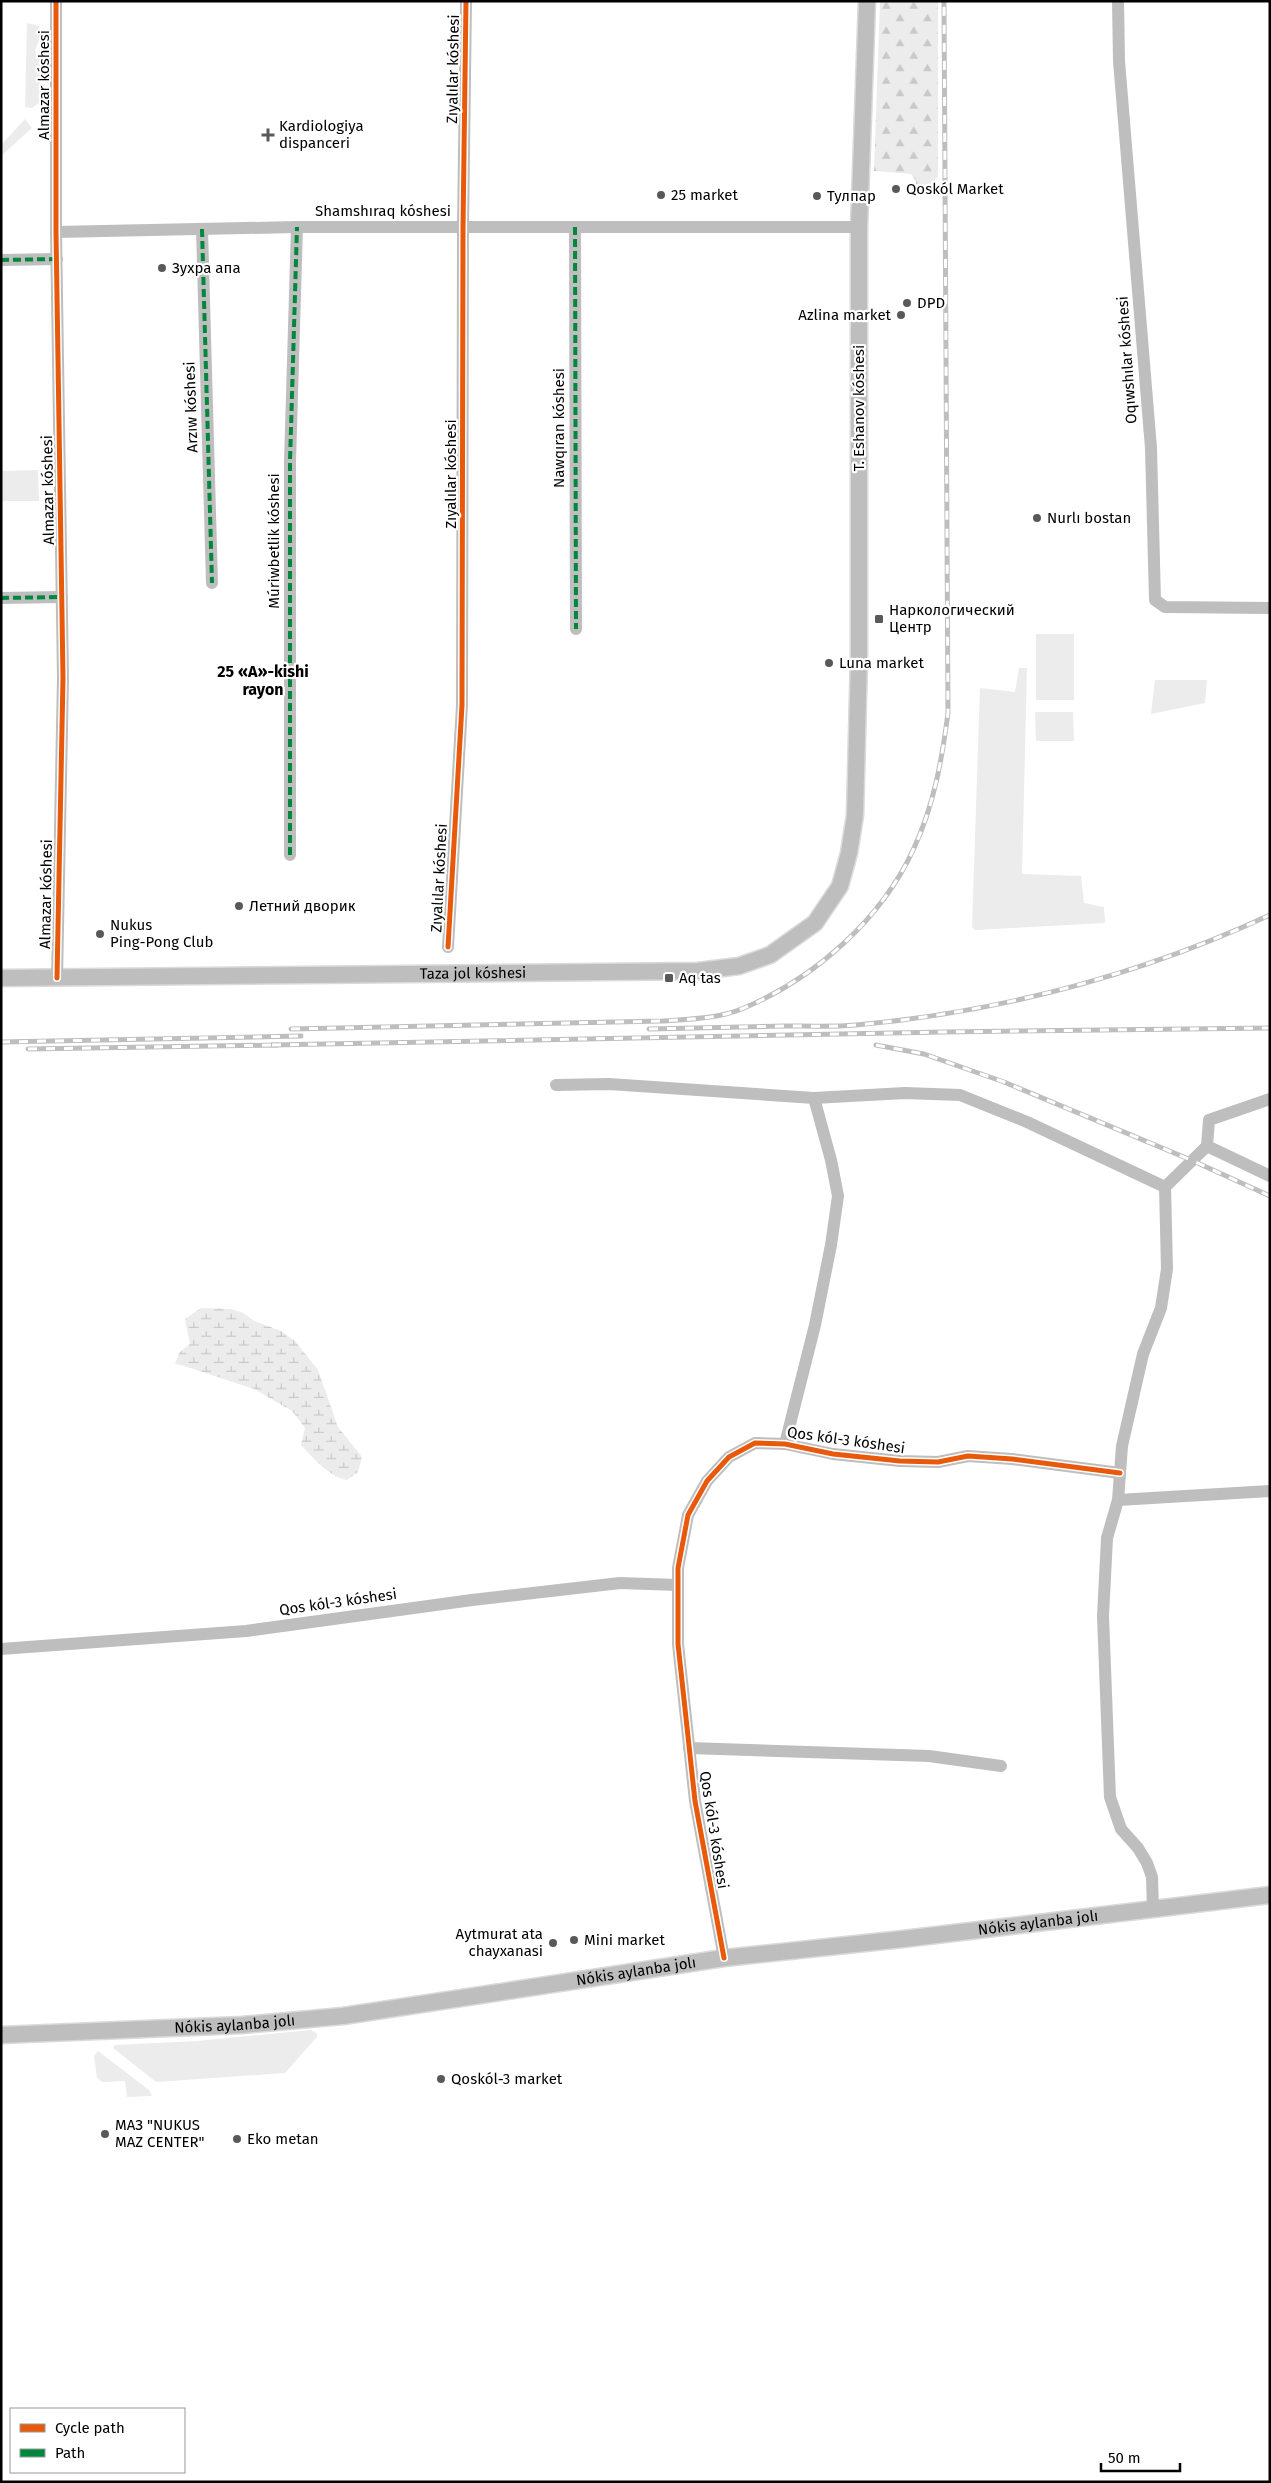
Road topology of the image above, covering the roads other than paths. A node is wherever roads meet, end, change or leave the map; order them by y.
1 (56, 1) edge
2 (466, 1) edge
3 (866, 1) edge
4 (1118, 1) edge
5 (575, 226) junction
6 (297, 227) junction
7 (859, 227) junction
8 (463, 228) junction
9 (202, 229) junction
10 (56, 232) junction
11 (56, 259) junction
12 (1, 260) edge
13 (212, 583) dead end
14 (62, 597) junction
15 (1, 598) edge
16 (1270, 608) edge
17 (576, 629) dead end
18 (855, 815) joint
19 (290, 855) dead end
20 (448, 947) dead end
21 (1, 978) edge
22 (57, 978) junction
23 (556, 1085) dead end
24 (814, 1098) junction
25 (1270, 1099) edge
26 (1207, 1146) junction
27 (1270, 1176) edge
28 (1165, 1187) junction
29 (785, 1444) junction
30 (1120, 1473) junction
31 (1270, 1491) edge
32 (1118, 1500) junction
33 (678, 1585) junction
34 (1, 1649) edge
35 (690, 1748) junction
36 (1001, 1766) dead end
37 (1270, 1894) edge
38 (1153, 1910) junction
39 (724, 1958) junction
40 (1, 2035) edge

1 - 10 street, Almazar kóshesi
2 - 8 street, Zıyalılar kóshesi
3 - 7 main road, T. Eshanov kóshesi
4 - 16 street, Oqıwshılar kóshesi
5 - 7 street, Shamshıraq kóshesi
5 - 8 street, Shamshıraq kóshesi
5 - 17 street, Nawqıran kóshesi
6 - 8 street, Shamshıraq kóshesi
6 - 9 street, Shamshıraq kóshesi
6 - 19 street, Múriwbetlik kóshesi
7 - 18 main road, T. Eshanov kóshesi
8 - 20 street, Zıyalılar kóshesi
9 - 10 street, Shamshıraq kóshesi
9 - 13 street, Arzıw kóshesi
10 - 11 street, Almazar kóshesi
11 - 12 street
11 - 14 street, Almazar kóshesi
14 - 15 street
14 - 22 street, Almazar kóshesi
18 - 22 main road, Taza jol kóshesi
21 - 22 main road, Taza jol kóshesi
23 - 24 street
24 - 28 street
24 - 29 street, Qos kól-3 kóshesi
25 - 26 street
26 - 27 street
26 - 28 street
28 - 30 street
29 - 30 street, Qos kól-3 kóshesi
29 - 33 street, Qos kól-3 kóshesi
30 - 32 street
31 - 32 street
32 - 38 street
33 - 34 street, Qos kól-3 kóshesi
33 - 35 street, Qos kól-3 kóshesi
35 - 36 street, Qos kól-3 kóshesi
35 - 39 street, Qos kól-3 kóshesi
37 - 38 main road, Nókis aylanba jolı
38 - 39 main road, Nókis aylanba jolı
39 - 40 main road, Nókis aylanba jolı

